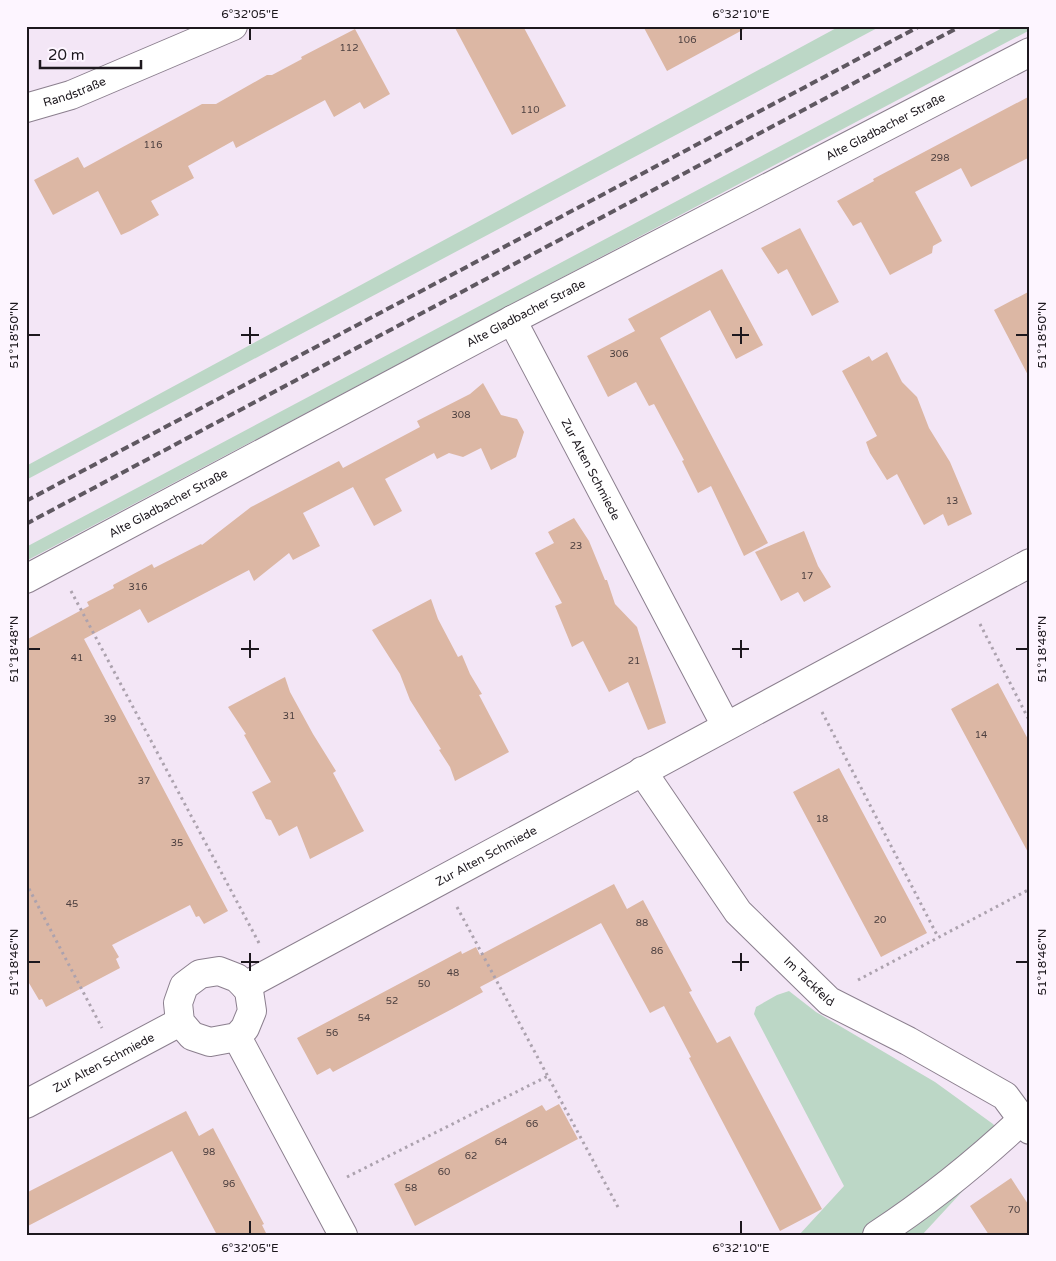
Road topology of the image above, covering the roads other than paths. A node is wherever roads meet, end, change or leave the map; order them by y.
1 (233, 26) edge
2 (1030, 52) edge
3 (26, 108) edge
4 (512, 320) junction
5 (1030, 563) edge
6 (26, 579) edge
7 (726, 726) junction
8 (642, 771) junction
9 (246, 986) junction
10 (180, 1022) junction
11 (237, 1037) junction
12 (26, 1104) edge
13 (1026, 1125) edge
14 (343, 1235) edge
15 (877, 1235) edge

1 - 3 street, Randstraße
2 - 4 street, Alte Gladbacher Straße
4 - 6 street, Alte Gladbacher Straße
4 - 7 street, Zur Alten Schmiede
5 - 7 street, Zur Alten Schmiede
7 - 8 street, Zur Alten Schmiede
8 - 9 street, Zur Alten Schmiede
8 - 13 street, Im Tackfeld
9 - 10 street
9 - 11 street
10 - 11 street
10 - 12 street, Zur Alten Schmiede
11 - 14 street
13 - 15 street

